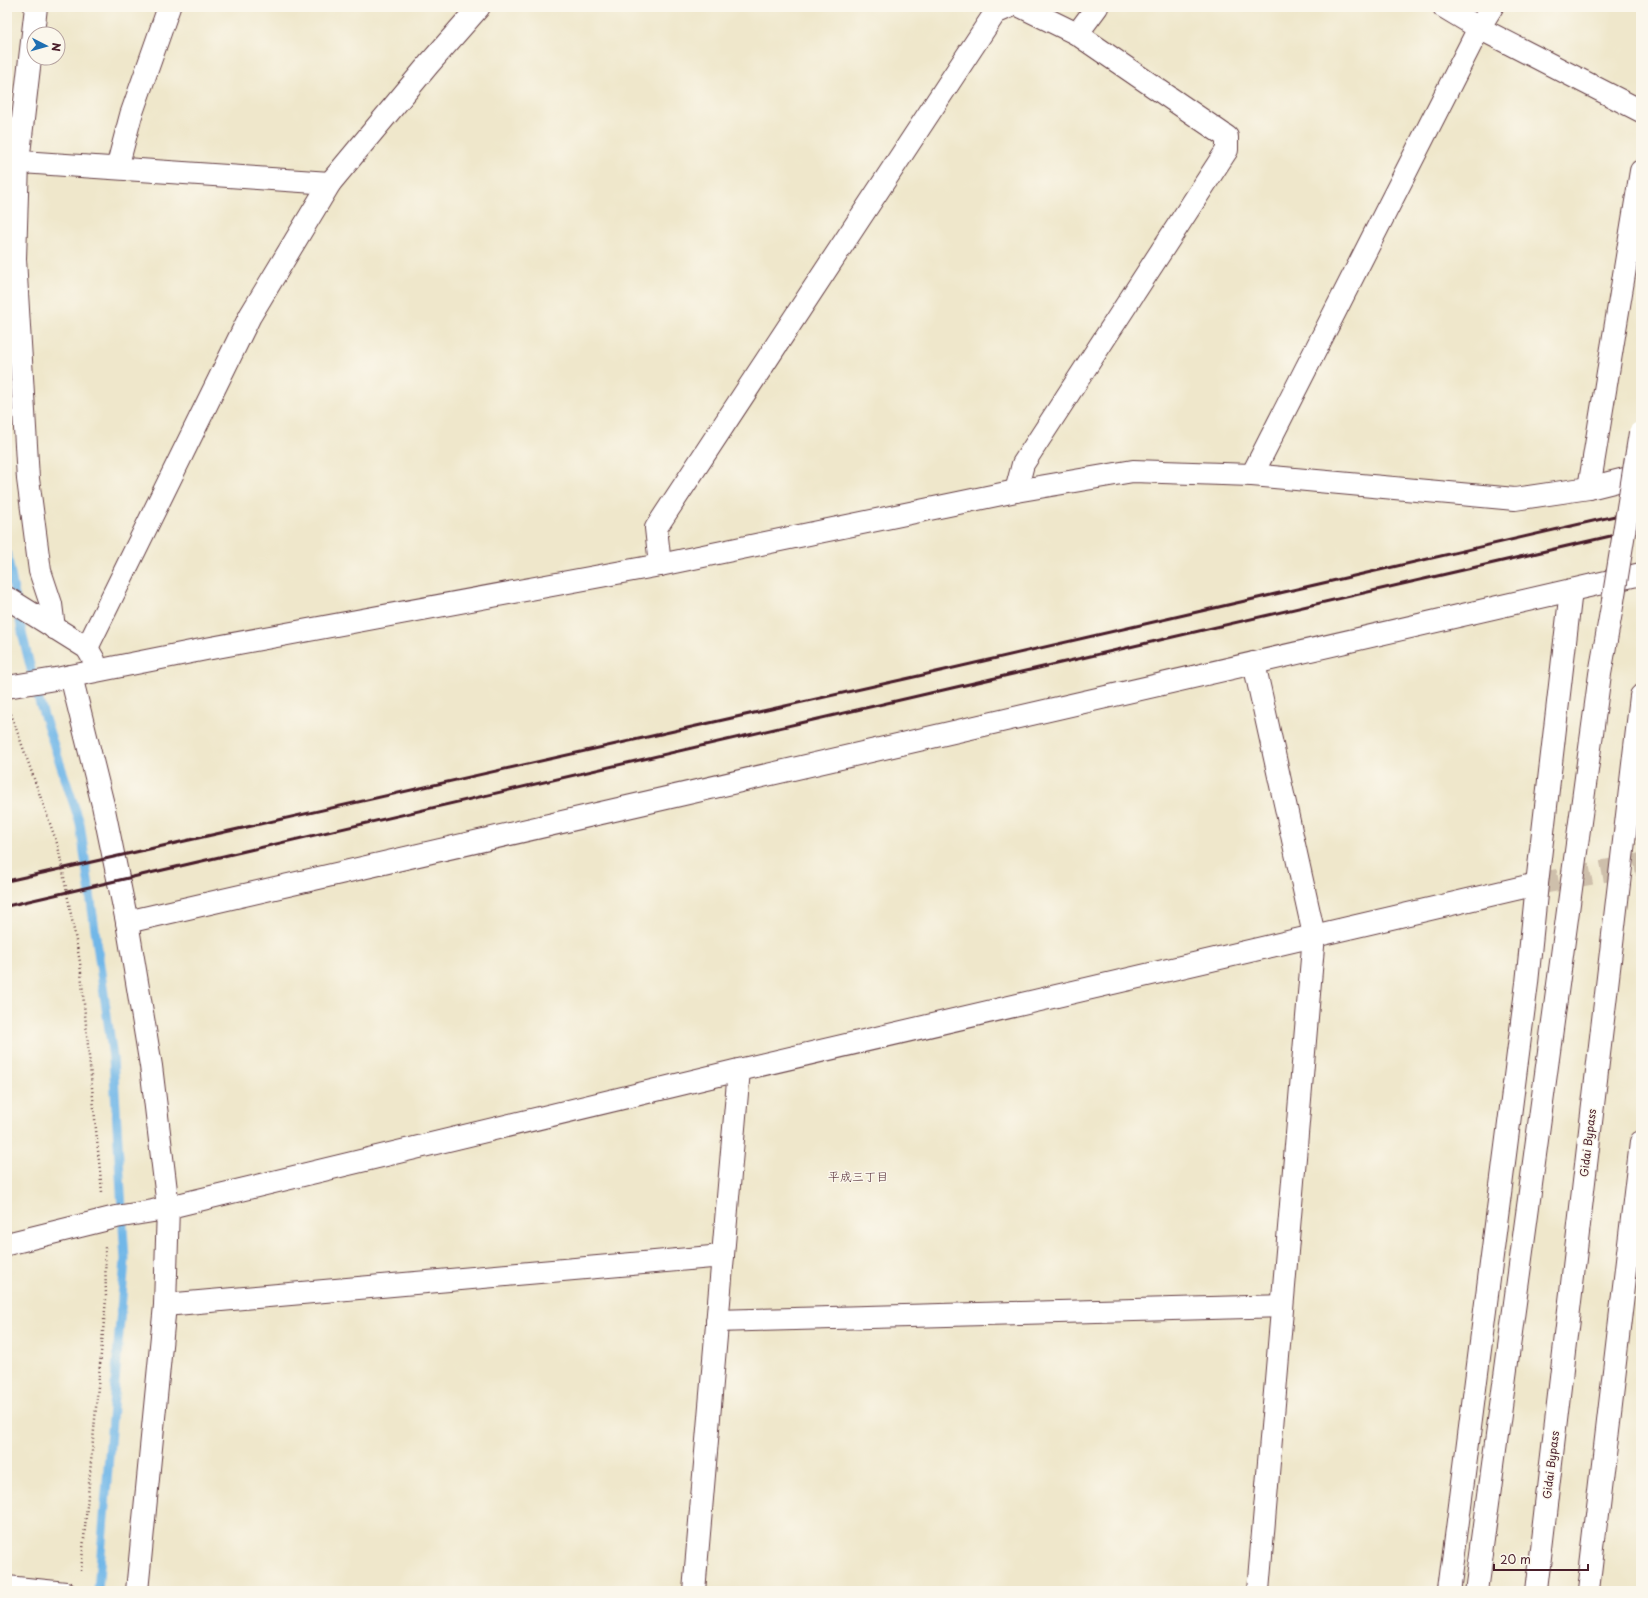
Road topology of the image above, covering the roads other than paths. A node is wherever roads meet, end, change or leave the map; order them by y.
1 (36, 7) edge
2 (169, 7) edge
3 (479, 7) edge
4 (1009, 7) edge
5 (1022, 7) edge
6 (1097, 7) edge
7 (1444, 7) edge
8 (1492, 7) edge
9 (1479, 28) junction
10 (1078, 34) junction
11 (1641, 111) edge
12 (11, 161) edge
13 (117, 168) junction
14 (1641, 171) edge
15 (330, 183) junction
16 (1641, 431) edge
17 (1252, 475) junction
18 (1641, 476) edge
19 (1589, 488) junction
20 (1016, 491) junction
21 (660, 564) junction
22 (1641, 574) edge
23 (1571, 590) junction
24 (7, 598) edge
25 (48, 624) junction
26 (87, 648) junction
27 (1254, 663) junction
28 (99, 670) junction
29 (66, 677) junction
30 (12, 686) edge
31 (1641, 696) edge
32 (1537, 884) junction
33 (127, 922) junction
34 (1314, 935) junction
35 (739, 1070) junction
36 (1641, 1142) edge
37 (160, 1209) junction
38 (7, 1244) edge
39 (723, 1256) junction
40 (165, 1305) junction
41 (1282, 1306) junction
42 (717, 1321) junction
43 (7, 1585) edge
44 (66, 1591) edge
45 (137, 1591) edge
46 (694, 1591) edge
47 (1258, 1591) edge
48 (1449, 1591) edge
49 (1476, 1591) edge
50 (1536, 1591) edge
51 (1588, 1591) edge

1 - 12 main road
2 - 13 main road
3 - 15 main road
4 - 21 main road
5 - 10 main road
6 - 10 main road
7 - 9 main road
8 - 9 main road
9 - 11 main road
9 - 17 main road
10 - 20 main road
12 - 13 main road
12 - 25 main road
13 - 15 main road
14 - 19 main road
15 - 26 main road
16 - 49 main road, bridge
17 - 19 main road
17 - 20 main road
18 - 19 main road
20 - 21 main road
21 - 28 main road
22 - 23 main road
23 - 27 main road
23 - 32 main road
24 - 25 main road
25 - 26 main road
26 - 28 main road
27 - 33 main road
27 - 34 main road
28 - 29 main road
29 - 30 main road
29 - 33 main road
31 - 50 main road, Gidai Bypass
32 - 34 main road
32 - 48 main road
33 - 37 main road
34 - 35 main road
34 - 41 main road
35 - 37 main road
35 - 39 main road
36 - 51 main road
37 - 38 main road
37 - 40 main road
39 - 40 main road
39 - 42 main road
40 - 45 main road
41 - 42 main road
41 - 47 main road
42 - 46 main road
43 - 44 lane

